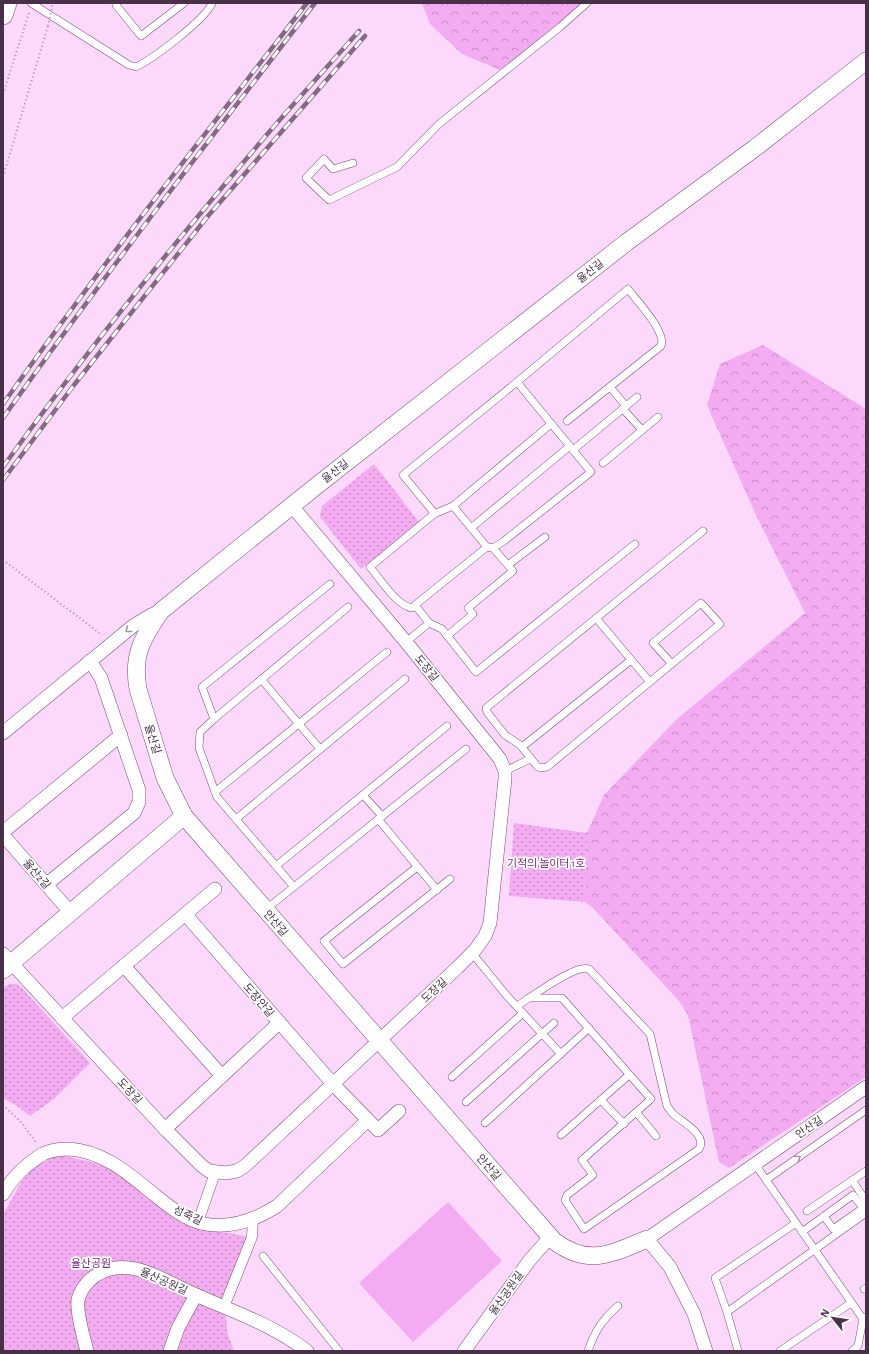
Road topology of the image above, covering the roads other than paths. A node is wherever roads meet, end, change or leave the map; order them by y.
1 (7, 3) edge
2 (184, 3) edge
3 (212, 3) edge
4 (587, 3) edge
5 (32, 4) edge
6 (116, 5) dead end
7 (3, 15) edge
8 (866, 61) edge
9 (353, 163) dead end
10 (517, 382) junction
11 (610, 387) junction
12 (637, 397) dead end
13 (624, 408) junction
14 (658, 417) dead end
15 (567, 421) dead end
16 (551, 424) junction
17 (642, 430) junction
18 (571, 448) junction
19 (603, 463) dead end
20 (292, 506) junction
21 (453, 506) junction
22 (435, 514) junction
23 (471, 528) junction
24 (703, 531) dead end
25 (545, 537) dead end
26 (635, 544) dead end
27 (490, 547) junction
28 (508, 565) junction
29 (330, 584) dead end
30 (415, 605) junction
31 (348, 607) dead end
32 (162, 611) junction
33 (596, 618) junction
34 (429, 623) junction
35 (447, 636) junction
36 (406, 642) junction
37 (387, 652) dead end
38 (631, 660) junction
39 (90, 661) junction
40 (672, 664) junction
41 (261, 679) junction
42 (405, 680) dead end
43 (650, 682) junction
44 (214, 719) junction
45 (299, 724) junction
46 (447, 726) dead end
47 (3, 733) edge
48 (121, 735) junction
49 (522, 747) junction
50 (320, 749) junction
51 (466, 749) dead end
52 (530, 759) junction
53 (505, 771) junction
54 (215, 792) junction
55 (363, 795) junction
56 (184, 816) junction
57 (380, 818) junction
58 (236, 819) junction
59 (3, 832) edge
60 (3, 835) edge
61 (276, 866) junction
62 (418, 866) junction
63 (450, 879) dead end
64 (47, 884) junction
65 (294, 887) junction
66 (215, 889) dead end
67 (437, 890) junction
68 (265, 910) junction
69 (71, 913) junction
70 (186, 915) junction
71 (472, 953) junction
72 (6, 963) edge
73 (124, 966) junction
74 (529, 998) junction
75 (517, 1006) junction
76 (523, 1013) junction
77 (62, 1018) junction
78 (279, 1022) junction
79 (554, 1023) dead end
80 (588, 1028) junction
81 (542, 1034) junction
82 (379, 1041) junction
83 (561, 1054) junction
84 (629, 1075) junction
85 (222, 1076) junction
86 (452, 1077) dead end
87 (333, 1084) junction
88 (866, 1087) edge
89 (601, 1100) junction
90 (466, 1102) dead end
91 (866, 1110) edge
92 (399, 1111) dead end
93 (637, 1113) junction
94 (368, 1120) junction
95 (485, 1124) dead end
96 (624, 1124) junction
97 (165, 1129) junction
98 (561, 1135) dead end
99 (656, 1136) dead end
100 (755, 1164) junction
101 (866, 1171) edge
102 (215, 1172) junction
103 (766, 1180) junction
104 (852, 1180) junction
105 (3, 1194) edge
106 (866, 1201) edge
107 (807, 1211) dead end
108 (866, 1213) edge
109 (824, 1216) junction
110 (253, 1219) junction
111 (198, 1222) junction
112 (796, 1223) junction
113 (802, 1232) junction
114 (550, 1238) junction
115 (647, 1239) junction
116 (814, 1250) junction
117 (263, 1256) dead end
118 (196, 1295) junction
119 (851, 1302) junction
120 (618, 1306) dead end
121 (224, 1307) junction
122 (727, 1312) junction
123 (864, 1318) edge
124 (87, 1351) edge
125 (170, 1351) edge
126 (307, 1351) edge
127 (339, 1351) edge
128 (464, 1351) edge
129 (588, 1351) edge
130 (706, 1351) edge
131 (738, 1351) edge
132 (780, 1351) edge
133 (852, 1351) edge

1 - 7 main road
2 - 6 lane
3 - 5 lane
4 - 9 lane
8 - 20 street, 율산길
10 - 11 lane
10 - 16 lane
10 - 22 lane
11 - 13 lane
11 - 15 lane
12 - 13 lane
13 - 17 lane
13 - 18 lane
14 - 17 lane
16 - 18 lane
16 - 21 lane
17 - 19 lane
18 - 23 lane
18 - 27 lane
20 - 32 street, 율산길
20 - 36 street, 도장길
21 - 22 lane
21 - 23 lane
22 - 30 lane
23 - 27 lane
24 - 33 lane
25 - 28 lane
26 - 35 lane
27 - 28 lane
27 - 30 lane
28 - 35 lane
29 - 44 lane
30 - 34 lane
31 - 41 lane
32 -> 39 street
32 - 56 street, 율산길
33 - 38 lane
33 - 49 lane
34 - 35 lane
34 - 36 lane
36 - 53 street, 도장길
37 - 45 lane
38 - 43 lane
38 - 49 lane
39 - 47 street
39 - 48 street
40 - 40 lane
40 - 43 lane
41 - 44 lane
41 - 45 lane
42 - 50 lane
43 - 52 lane
44 - 54 lane
45 - 50 lane
45 - 54 lane
46 - 55 lane
48 - 59 street
48 - 64 street
49 - 52 lane
50 - 58 lane
51 - 57 lane
52 - 53 lane
53 - 71 street, 도장길
54 - 58 lane
55 - 57 lane
55 - 61 lane
56 - 68 street, 안산길
56 - 69 street
57 - 62 lane
57 - 65 lane
58 - 61 lane
60 - 64 street, 율산2길
61 - 65 lane
62 - 67 lane
62 - 67 lane
63 - 67 lane
64 - 69 street, 율산2길
65 - 68 lane
66 - 70 street
68 - 82 street, 안산길
69 - 72 street
70 - 73 street
70 - 78 street, 도장안길
71 - 75 lane
71 - 82 street, 도장길
72 - 77 street, 도장길
73 - 77 street
73 - 85 street
74 - 75 lane
74 - 80 lane
74 - 96 lane
75 - 76 lane
76 - 81 lane
76 - 86 lane
77 - 97 street, 도장길
78 - 85 street
78 - 87 street, 도장안길
79 - 81 lane
80 - 83 lane
80 - 84 lane
81 - 83 lane
81 - 90 lane
82 - 87 street, 도장길
82 - 114 street, 안산길
83 - 95 lane
84 - 89 lane
84 - 93 lane
85 - 97 street
87 - 94 street
87 - 102 street, 도장길
88 - 100 street, 안산길
89 - 96 lane
89 - 98 lane
103 -> 91 lane
92 - 94 street
93 - 96 lane
93 - 99 lane
94 - 110 street, 성죽길
97 - 102 street, 도장길
100 - 103 lane
100 - 115 street, 안산길
101 - 104 lane
102 - 111 street
103 - 112 lane
104 - 106 lane
104 - 107 lane
105 - 111 street, 성죽길
108 - 116 lane
109 - 109 lane
109 - 113 lane
110 - 111 street, 성죽길
110 - 121 street
112 - 113 lane
112 - 122 lane
113 - 116 lane
114 - 115 street, 안산길
114 - 128 street, 율산공원길
115 - 130 street
116 - 119 lane
116 - 122 lane
117 - 127 lane
118 - 121 street, 율산공원길
118 - 124 street, 율산공원길
118 - 125 street, 율산공원길
119 - 123 lane
119 - 132 lane
120 - 129 lane
121 - 126 street, 율산공원길
122 - 131 lane
123 - 133 lane

